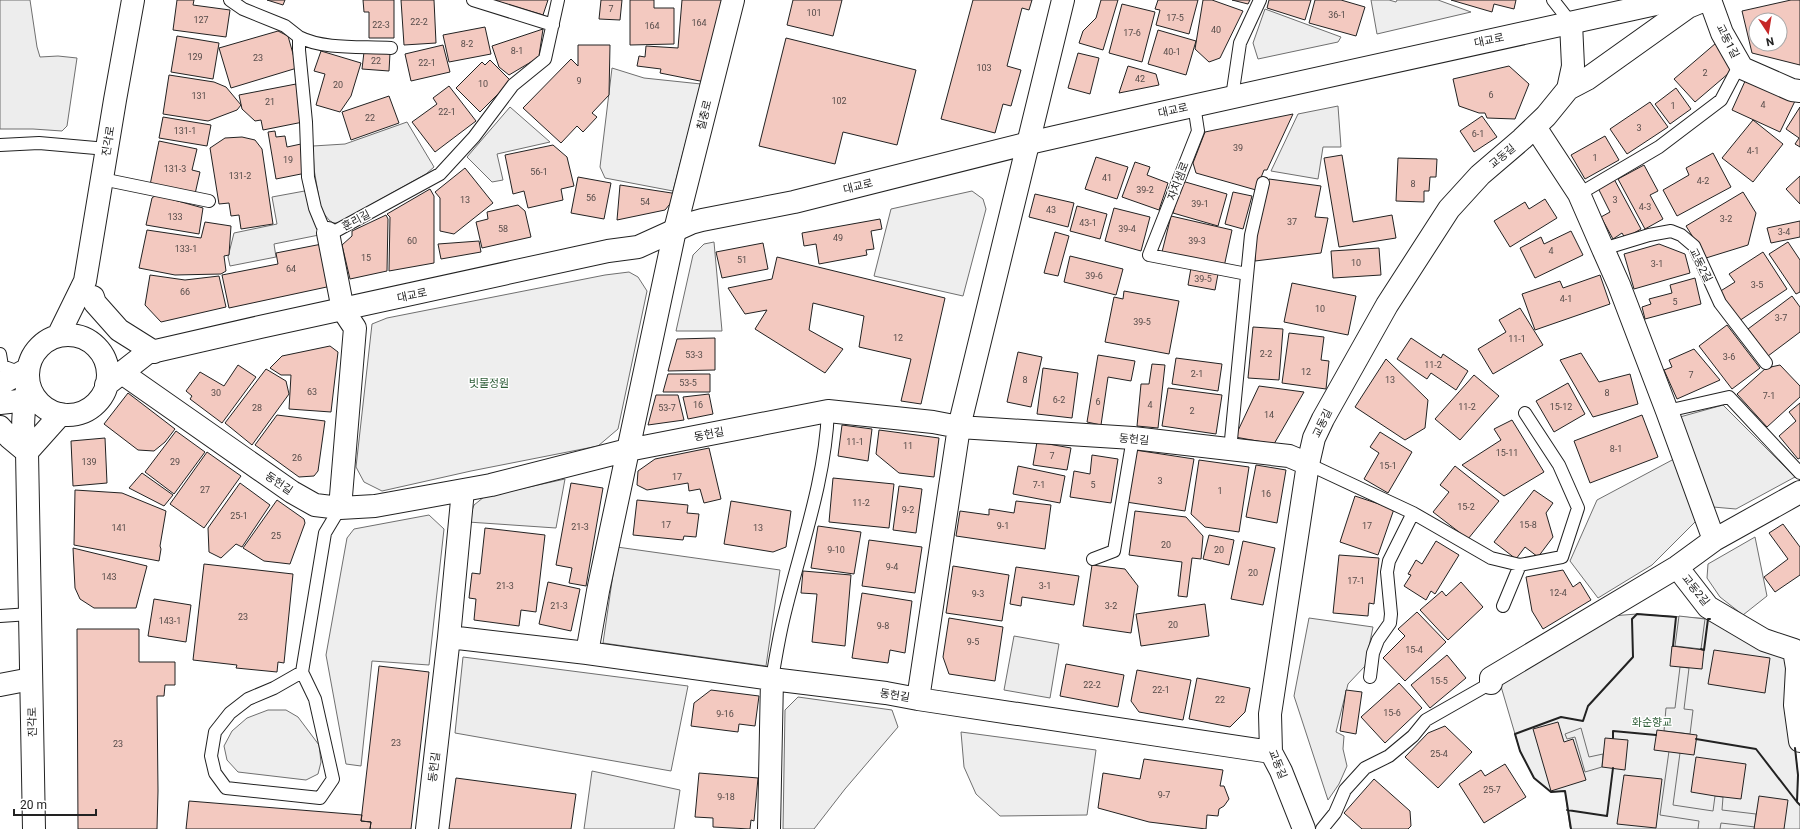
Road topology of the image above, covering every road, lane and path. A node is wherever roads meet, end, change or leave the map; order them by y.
1 (133, 0) edge
2 (230, 0) edge
3 (473, 0) edge
4 (558, 0) edge
5 (733, 0) edge
6 (1063, 0) edge
7 (1260, 0) edge
8 (1553, 0) edge
9 (1674, 0) edge
10 (1705, 0) edge
11 (1710, 0) edge
12 (1571, 23) junction
13 (553, 25) junction
14 (299, 37) junction
15 (392, 48) dead end
16 (1740, 64) junction
17 (1568, 89) junction
18 (1800, 91) edge
19 (1232, 97) junction
20 (1194, 105) junction
21 (1534, 128) junction
22 (1029, 143) junction
23 (0, 145) edge
24 (107, 149) junction
25 (102, 180) junction
26 (1263, 183) dead end
27 (1579, 194) junction
28 (209, 201) dead end
29 (675, 230) junction
30 (328, 234) junction
31 (1603, 249) junction
32 (1247, 274) junction
33 (89, 289) junction
34 (343, 310) junction
35 (58, 336) junction
36 (97, 349) junction
37 (150, 353) junction
38 (0, 354) edge
39 (1766, 362) dead end
40 (114, 379) junction
41 (0, 384) edge
42 (29, 388) junction
43 (0, 403) edge
44 (828, 411) junction
45 (1667, 411) junction
46 (1525, 413) dead end
47 (61, 414) junction
48 (0, 427) edge
49 (959, 427) junction
50 (1133, 438) junction
51 (628, 450) junction
52 (1230, 450) junction
53 (27, 452) junction
54 (1308, 464) junction
55 (1800, 473) edge
56 (463, 490) junction
57 (1800, 492) edge
58 (340, 508) junction
59 (1413, 513) junction
60 (1714, 540) junction
61 (1093, 558) dead end
62 (1520, 565) junction
63 (1677, 567) junction
64 (1503, 606) dead end
65 (30, 614) junction
66 (0, 616) edge
67 (449, 637) junction
68 (1797, 650) edge
69 (587, 653) junction
70 (302, 672) junction
71 (1370, 677) dead end
72 (31, 679) junction
73 (772, 679) junction
74 (1491, 683) joint
75 (0, 686) edge
76 (918, 699) junction
77 (1800, 741) edge
78 (1271, 752) junction
79 (34, 829) edge
80 (427, 829) edge
81 (769, 829) edge
82 (1304, 829) edge
83 (1322, 829) edge

1 - 24 street, 진각로
2 - 14 lane
3 - 13 lane
4 - 13 lane, 훈리길
5 - 29 street, 칠충로
6 - 22 street
7 - 19 lane
8 - 12 lane
9 - 12 street, 대교로
10 - 17 street, 교동길
11 - 16 street, 교동1길
12 - 17 street, 교동길
12 - 19 street, 대교로
13 - 30 lane, 훈리길
14 - 15 lane
14 - 30 lane, 훈리길
16 - 18 street, 교동1길
16 - 27 lane
17 - 21 street, 교동길
19 - 20 street, 대교로
20 - 22 street, 대교로
20 - 32 lane, 자치샘로
21 - 27 street
21 - 54 street, 교동길
22 - 29 street, 대교로
22 - 49 street
23 - 24 lane
24 - 25 street, 진각로
25 - 28 lane
25 - 33 street, 진각로
26 - 32 lane
27 - 31 street
29 - 34 street, 대교로
29 - 51 street
30 - 34 street
31 - 39 lane, 교동2길
31 - 45 street
32 - 52 lane
33 - 35 street
33 - 36 street
33 - 37 street
34 - 37 street, 대교로
34 - 58 street
35 - 36 street
35 - 42 street
36 - 37 street
36 - 40 street
37 - 40 street
38 - 42 lane
40 - 47 street
40 - 58 street, 동헌길
41 - 42 street
42 - 43 street
42 - 47 street
42 - 53 street, 진각로
44 - 49 street, 동헌길
44 - 51 street, 동헌길
44 - 73 lane
45 - 55 lane
45 - 60 street
46 - 62 lane
47 - 53 street
48 - 53 street
49 - 50 street, 동헌길
49 - 76 street, 동헌길
50 - 52 street, 동헌길
50 - 61 lane
51 - 56 street, 동헌길
51 - 69 street
52 - 54 street, 동헌길
53 - 65 street, 진각로
54 - 59 lane
54 - 78 street, 교동길
56 - 58 street, 동헌길
56 - 67 street, 동헌길
57 - 60 street, 교동2길
58 - 70 lane
59 - 62 lane
59 - 71 lane
60 - 63 street, 교동2길
62 - 64 lane
63 - 68 street, 교동2길
63 - 74 street
65 - 66 lane
65 - 72 street, 진각로
67 - 69 street, 동헌길
67 - 80 street, 동헌길
68 - 77 street, 교동2길
69 - 73 street, 동헌길
70 - 70 lane
72 - 75 street
72 - 79 street, 진각로
73 - 76 street, 동헌길
73 - 81 street
74 - 83 lane
76 - 78 street
78 - 82 street, 교동길

